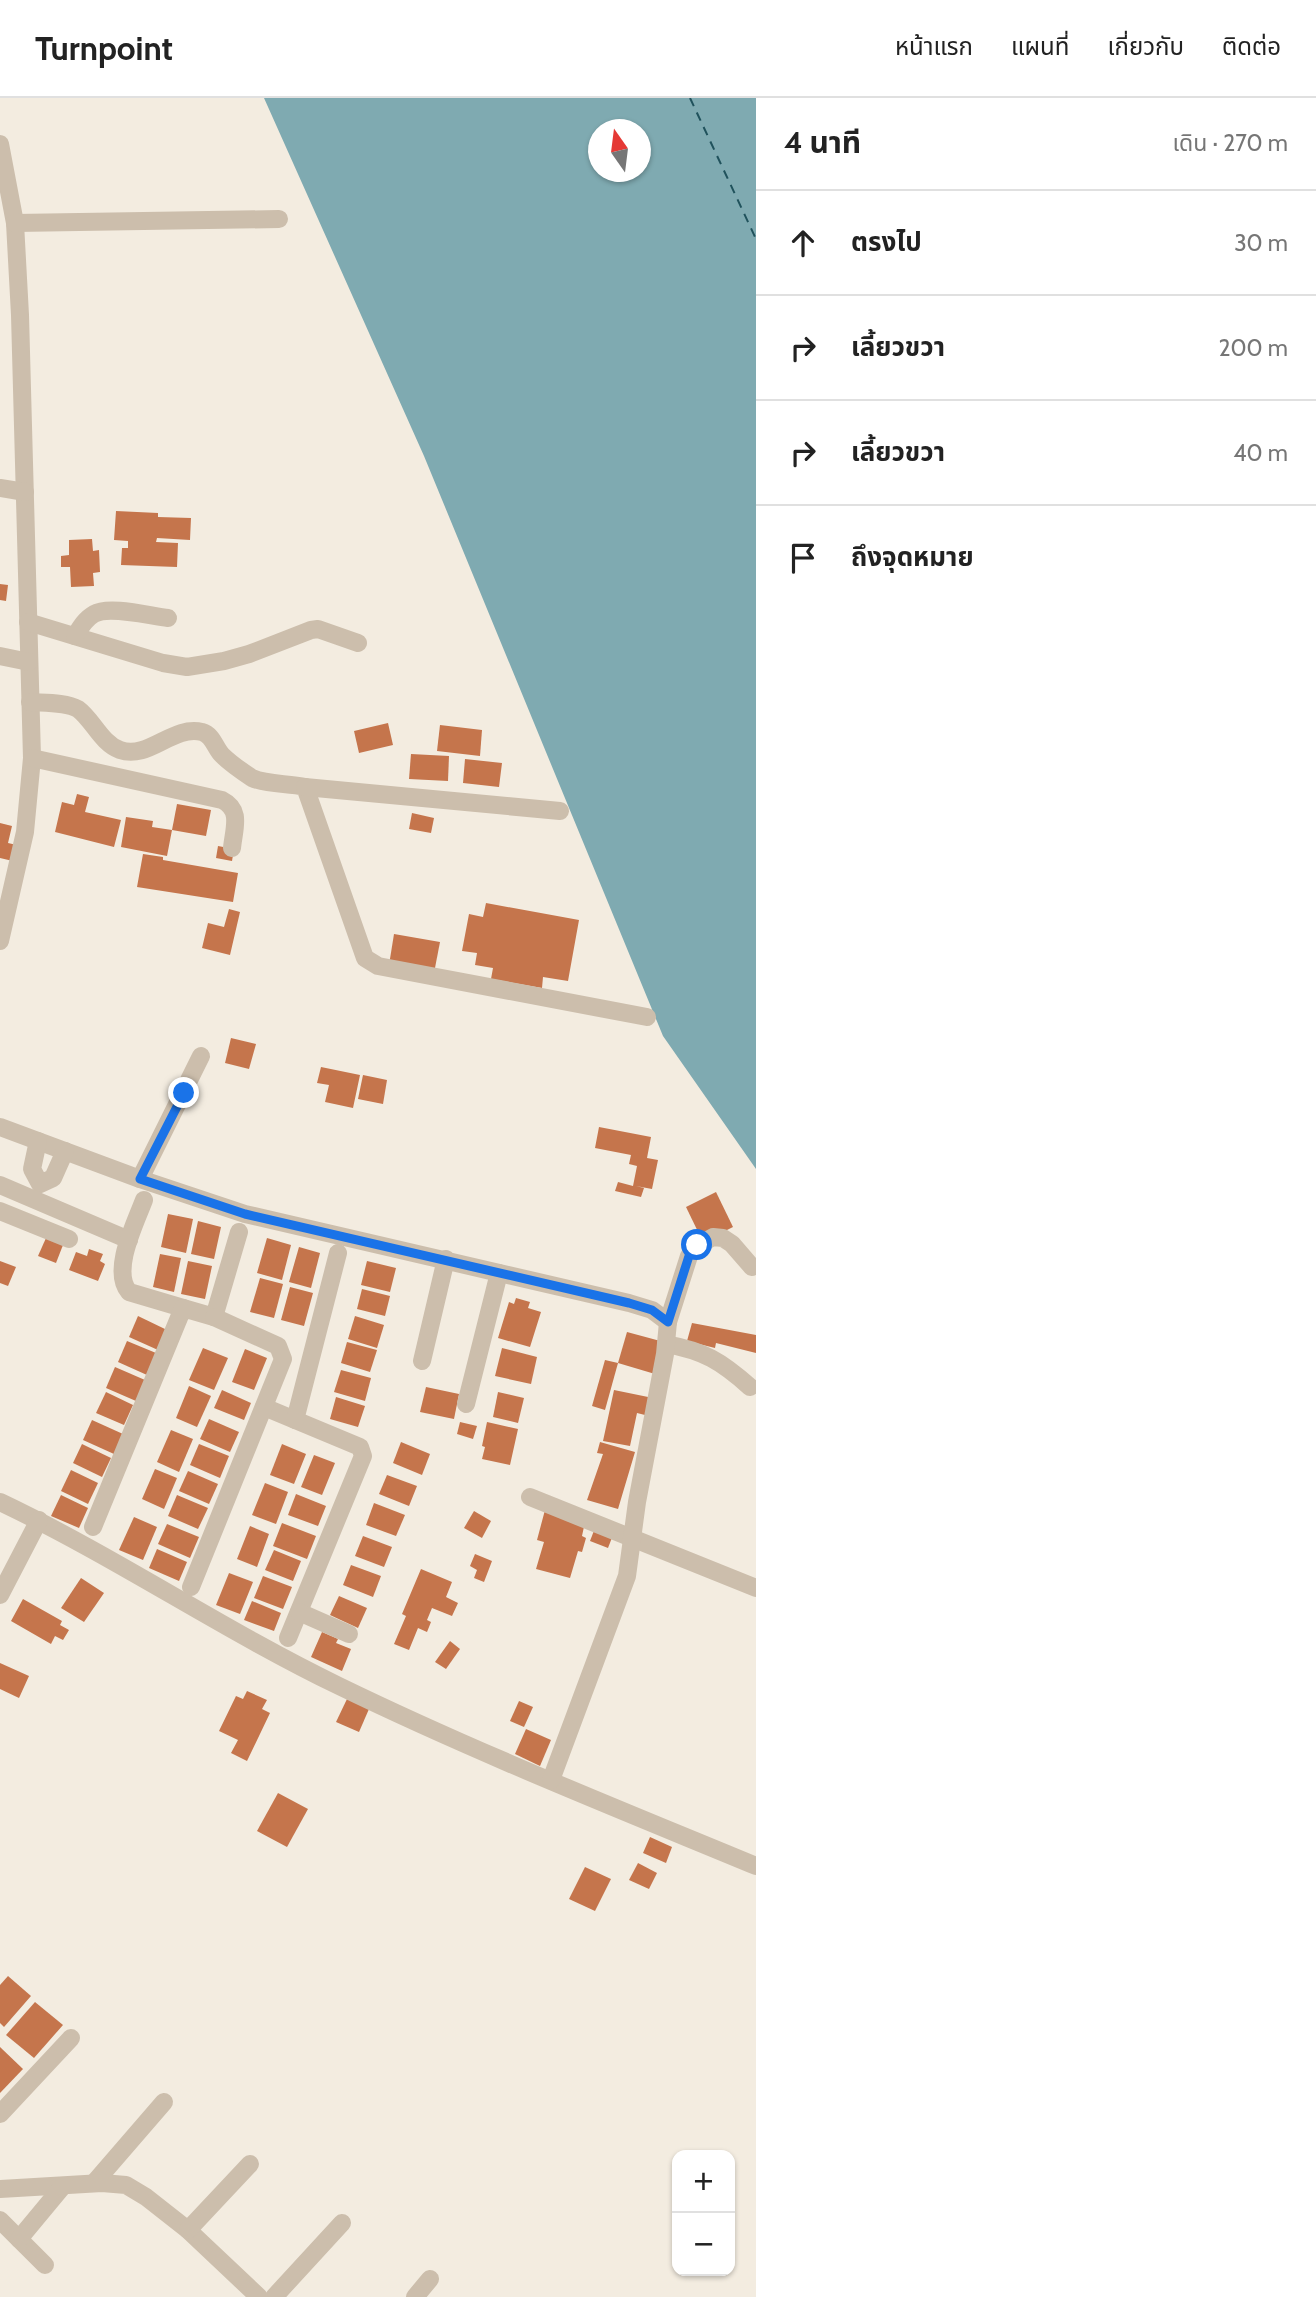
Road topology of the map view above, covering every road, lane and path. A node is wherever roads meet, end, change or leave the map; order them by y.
1 (0, 144) edge
2 (279, 219) dead end
3 (15, 223) junction
4 (0, 488) edge
5 (25, 492) junction
6 (168, 618) dead end
7 (28, 622) junction
8 (75, 636) junction
9 (358, 643) dead end
10 (0, 656) edge
11 (29, 662) junction
12 (30, 702) junction
13 (32, 758) junction
14 (305, 787) junction
15 (561, 811) dead end
16 (232, 848) dead end
17 (0, 941) edge
18 (647, 1017) dead end
19 (201, 1056) dead end
20 (0, 1127) edge
21 (38, 1141) junction
22 (65, 1151) junction
23 (140, 1179) junction
24 (0, 1185) edge
25 (37, 1192) junction
26 (144, 1200) dead end
27 (0, 1211) edge
28 (239, 1232) dead end
29 (69, 1239) dead end
30 (129, 1240) junction
31 (338, 1254) dead end
32 (446, 1259) junction
33 (752, 1267) dead end
34 (499, 1273) junction
35 (183, 1308) junction
36 (214, 1317) junction
37 (668, 1322) junction
38 (666, 1344) junction
39 (422, 1361) dead end
40 (750, 1387) dead end
41 (467, 1404) dead end
42 (264, 1408) junction
43 (295, 1420) junction
44 (530, 1497) dead end
45 (0, 1502) edge
46 (39, 1520) junction
47 (93, 1527) dead end
48 (633, 1538) junction
49 (191, 1587) dead end
50 (756, 1588) edge
51 (0, 1595) edge
52 (299, 1612) junction
53 (349, 1634) dead end
54 (288, 1638) dead end
55 (551, 1780) junction
56 (756, 1866) edge
57 (71, 2038) dead end
58 (164, 2102) dead end
59 (0, 2113) edge
60 (250, 2164) dead end
61 (94, 2183) junction
62 (63, 2186) junction
63 (0, 2189) edge
64 (0, 2220) edge
65 (342, 2223) dead end
66 (188, 2230) junction
67 (19, 2239) junction
68 (45, 2265) dead end
69 (430, 2279) dead end
70 (259, 2297) edge
71 (274, 2297) edge
72 (415, 2297) edge

1 - 3 street
2 - 3 street
3 - 5 street
4 - 5 street
5 - 7 street
6 - 8 street
7 - 8 street
7 - 11 street
8 - 9 street
10 - 11 street
11 - 12 street
12 - 13 street
12 - 14 street
13 - 16 street
13 - 17 street
14 - 15 street
14 - 18 street
19 - 23 street
20 - 21 street
21 - 22 street
21 - 25 street
22 - 23 street
22 - 25 street
23 - 32 street
24 - 25 street
25 - 30 street
26 - 30 street
27 - 29 street
28 - 36 street
30 - 35 street
31 - 43 street
32 - 34 street
32 - 39 street
33 - 37 street
34 - 37 street
34 - 41 street
35 - 36 street
35 - 47 street
36 - 42 street
37 - 38 street
38 - 40 street
38 - 48 street
42 - 43 street
42 - 49 street
43 - 52 street
44 - 48 street
45 - 46 street
46 - 51 street
46 - 55 street
48 - 50 street
48 - 55 street
52 - 53 street
52 - 54 street
55 - 56 street
57 - 59 street
58 - 61 street
60 - 66 street
61 - 62 street
61 - 66 street
62 - 63 street
62 - 67 street
64 - 67 street
65 - 71 street
66 - 70 street
67 - 68 street
69 - 72 street

